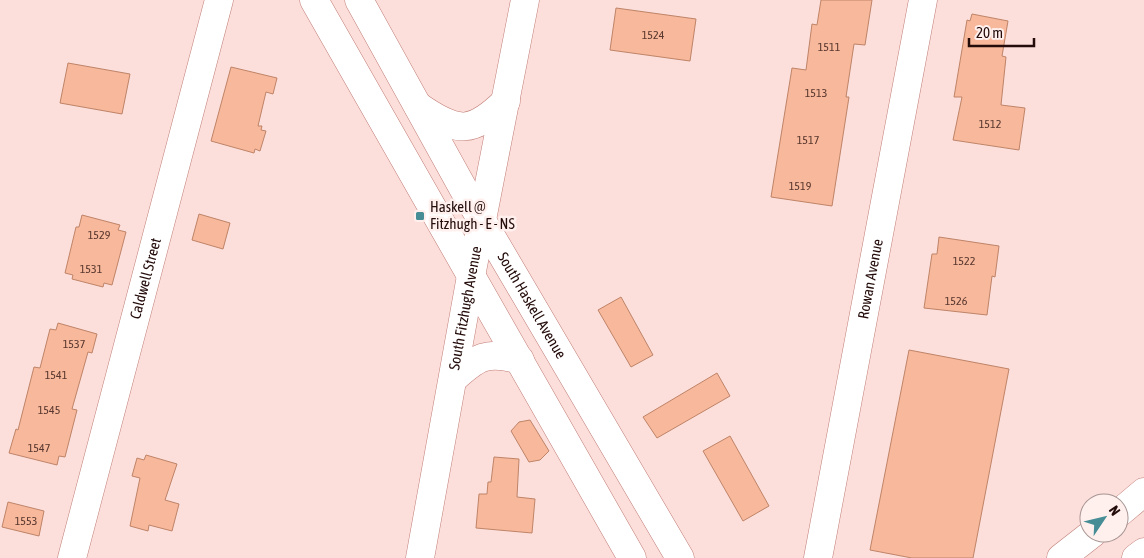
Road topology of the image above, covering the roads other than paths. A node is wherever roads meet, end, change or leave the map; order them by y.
1 (219, 0) edge
2 (314, 0) edge
3 (359, 0) edge
4 (525, 0) edge
5 (923, 0) edge
6 (506, 101) junction
7 (418, 106) junction
8 (482, 218) junction
9 (471, 276) junction
10 (520, 360) junction
11 (453, 379) junction
12 (1080, 543) edge
13 (1144, 552) edge
14 (72, 558) edge
15 (420, 558) edge
16 (632, 558) edge
17 (680, 558) edge
18 (818, 558) edge
19 (1061, 558) edge
20 (1136, 558) edge

1 - 14 street, Caldwell Street
2 - 9 street
3 - 7 street, South Haskell Avenue
4 - 6 street, South Fitzhugh Avenue
5 - 18 street, Rowan Avenue
6 - 7 street
6 - 8 street, South Fitzhugh Avenue
7 - 8 street, South Haskell Avenue
8 - 9 street, South Fitzhugh Avenue
8 - 17 street, South Haskell Avenue
9 - 10 street
9 - 11 street, South Fitzhugh Avenue
10 - 11 street
10 - 16 street
11 - 15 street, South Fitzhugh Avenue
12 - 19 street
13 - 20 street

